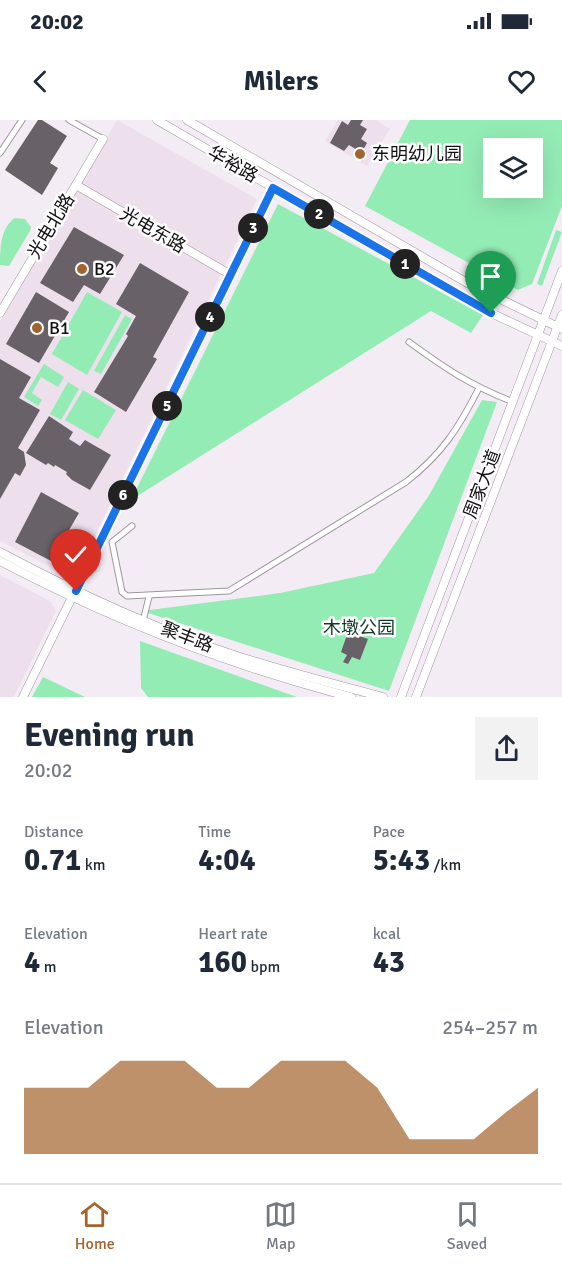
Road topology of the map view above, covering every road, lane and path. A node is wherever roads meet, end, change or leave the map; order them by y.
1 (22, 120) edge
2 (69, 120) edge
3 (157, 120) edge
4 (187, 120) edge
5 (103, 139) joint
6 (0, 153) edge
7 (76, 185) junction
8 (273, 188) junction
9 (562, 271) edge
10 (231, 275) junction
11 (0, 313) edge
12 (562, 315) edge
13 (543, 321) junction
14 (560, 328) edge
15 (537, 336) junction
16 (409, 342) dead end
17 (552, 342) junction
18 (562, 346) edge
19 (479, 388) junction
20 (513, 402) junction
21 (132, 526) dead end
22 (0, 552) edge
23 (0, 561) edge
24 (74, 595) junction
25 (149, 597) junction
26 (143, 621) junction
27 (23, 697) edge
28 (351, 697) edge
29 (383, 697) edge
30 (401, 697) edge
31 (416, 697) edge

1 - 6 street
2 - 5 street
3 - 8 street, 华裕路
4 - 13 street, 华裕路
5 - 7 street, 光电北路
7 - 10 street, 光电东路
7 - 11 street, 光电北路
8 - 10 street
8 - 15 street, 华裕路
9 - 13 street, 周家大道
10 - 24 street
12 - 14 street, 周家大道
13 - 14 street, 华裕路
13 - 15 street, 周家大道
14 - 17 street, 周家大道
15 - 17 street, 华裕路
15 - 20 street, 周家大道
16 - 19 street
17 - 18 street, 华裕路
17 - 31 street, 周家大道
19 - 20 street
19 - 25 street
20 - 30 street, 周家大道
21 - 25 street
22 - 24 street, 聚丰路
23 - 24 street, 聚丰路
24 - 26 street, 聚丰路
24 - 27 street
24 - 28 street, 聚丰路
25 - 26 street
26 - 29 street, 聚丰路

